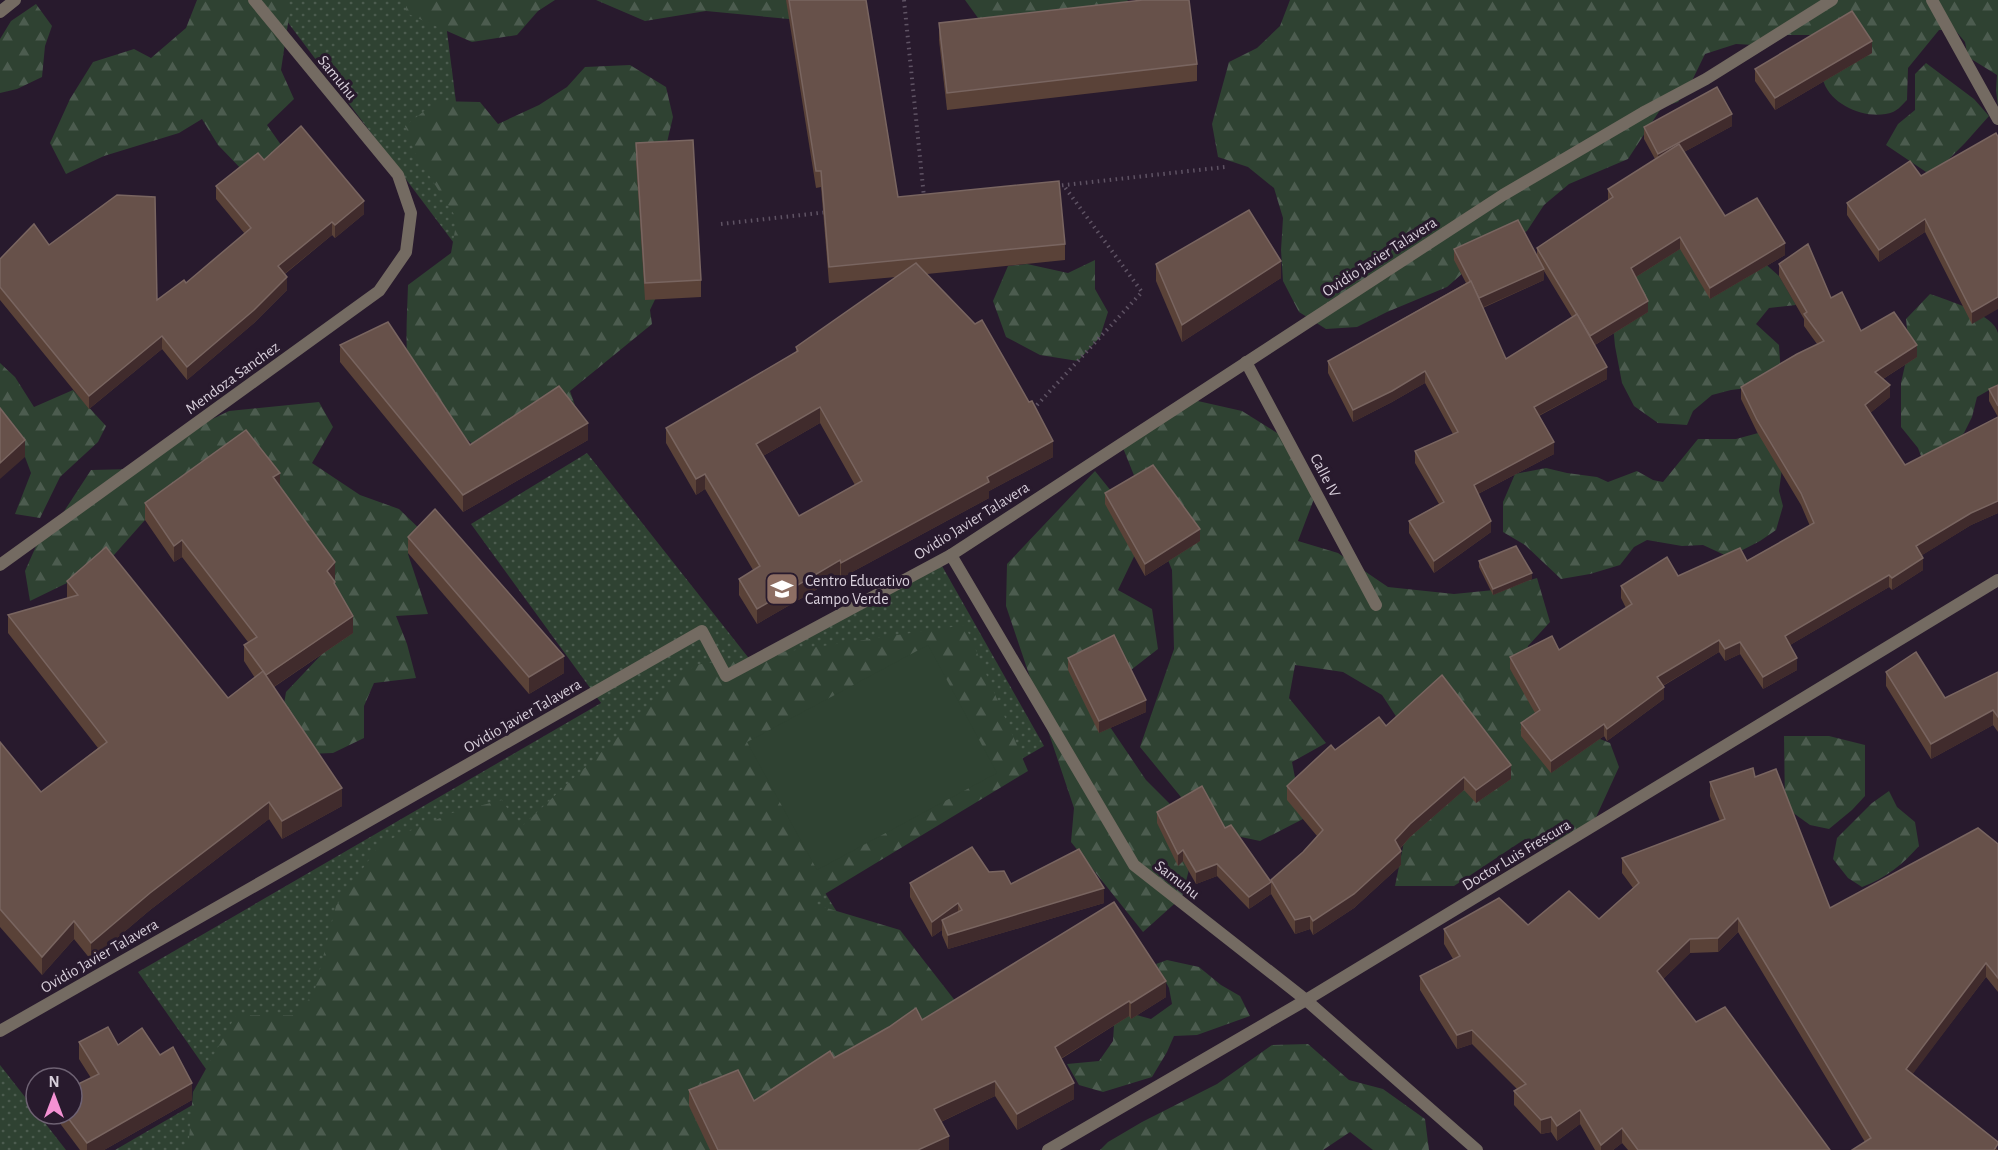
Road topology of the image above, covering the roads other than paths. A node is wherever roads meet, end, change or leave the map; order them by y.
1 (15, 0) edge
2 (254, 0) edge
3 (1832, 0) edge
4 (1932, 0) edge
5 (0, 12) edge
6 (1998, 119) edge
7 (398, 175) joint
8 (1246, 362) junction
9 (951, 555) junction
10 (0, 565) edge
11 (1998, 580) edge
12 (1376, 604) dead end
13 (1306, 1000) junction
14 (0, 1031) edge
15 (1048, 1150) edge
16 (1477, 1150) edge

1 - 5 street
2 - 7 street, Samuhu
3 - 8 street, Ovidio Javier Talavera
4 - 6 street
7 - 10 street, Mendoza Sanchez
8 - 9 street, Ovidio Javier Talavera
8 - 12 street, Calle IV
9 - 13 street, Samuhu
9 - 14 street, Ovidio Javier Talavera
11 - 13 street, Doctor Luis Frescura
13 - 15 street, Doctor Luis Frescura
13 - 16 street, Samuhu

